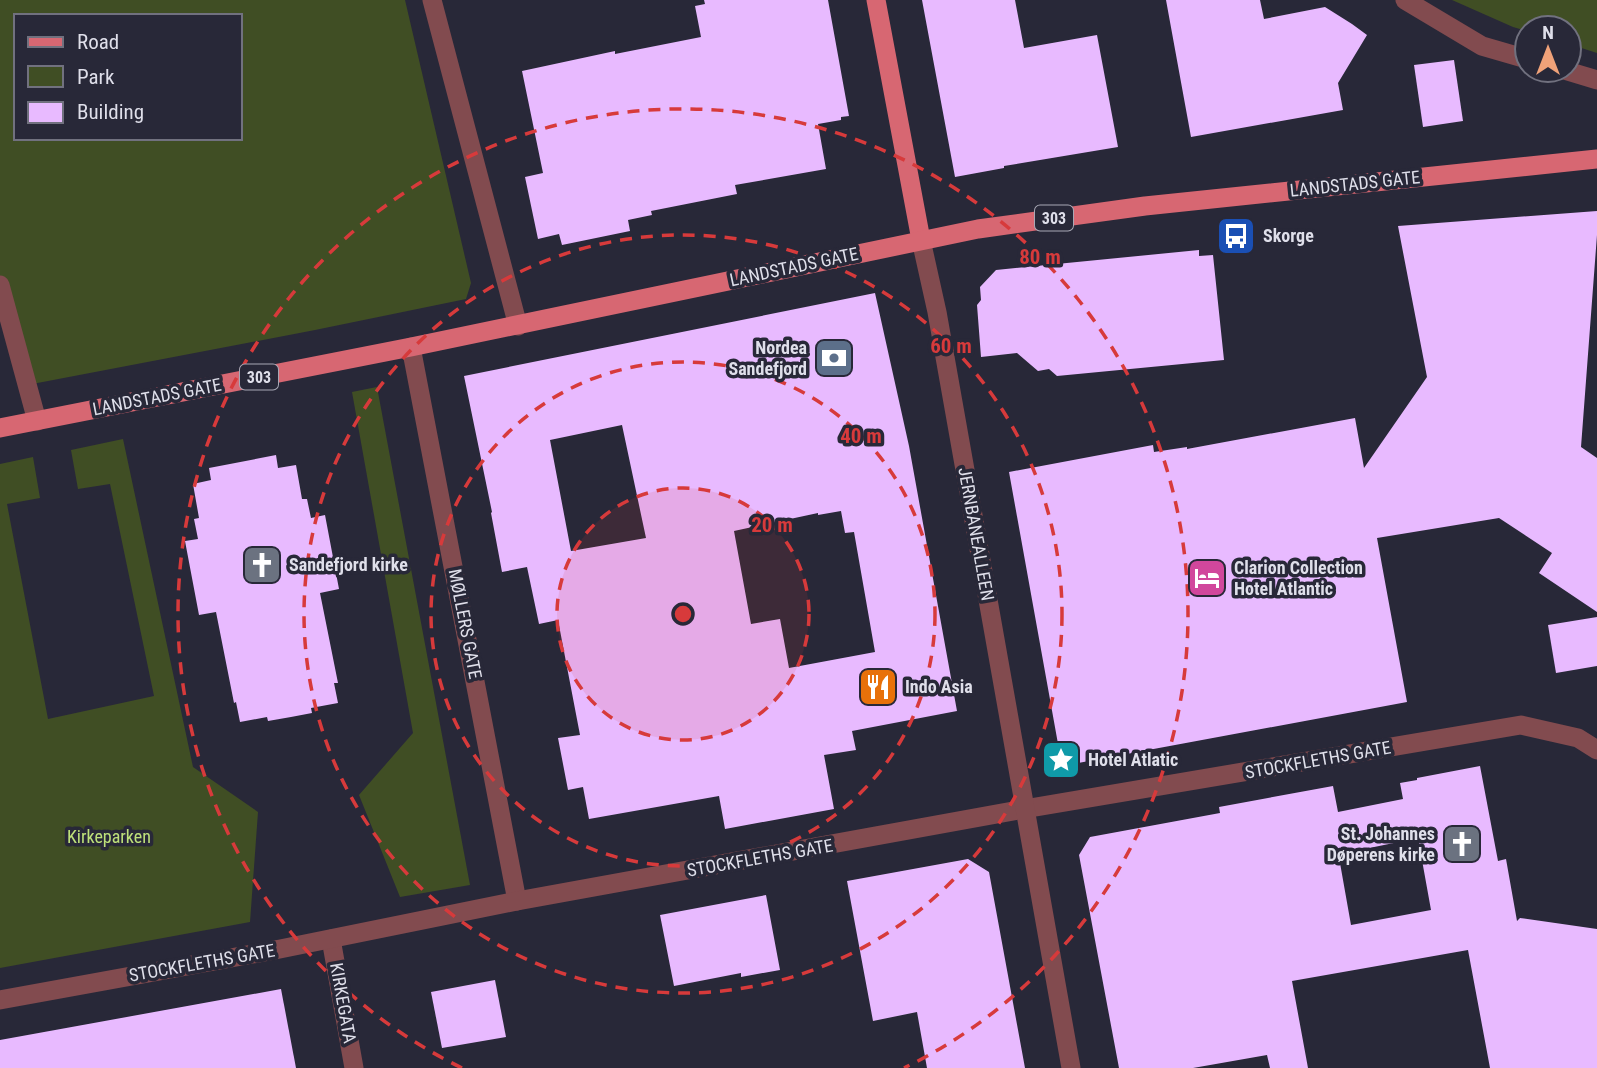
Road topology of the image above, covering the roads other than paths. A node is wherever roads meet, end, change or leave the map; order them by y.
1 (432, 0) edge
2 (876, 0) edge
3 (1405, 0) edge
4 (1513, 55) edge
5 (1597, 159) edge
6 (921, 240) junction
7 (0, 285) edge
8 (518, 326) junction
9 (411, 347) junction
10 (37, 421) junction
11 (0, 428) edge
12 (1597, 750) edge
13 (1024, 809) junction
14 (517, 901) junction
15 (331, 939) junction
16 (0, 1000) edge
17 (354, 1068) edge
18 (1071, 1068) edge

1 - 8 street
2 - 6 main road, JERNBANEALLEEN
3 - 4 street
5 - 6 main road, LANDSTADS GATE / 303
6 - 8 main road, LANDSTADS GATE / 303
6 - 13 street, JERNBANEALLEEN
7 - 10 street
8 - 9 main road, LANDSTADS GATE / 303
9 - 10 main road, LANDSTADS GATE / 303
9 - 14 street, MØLLERS GATE
10 - 11 main road, LANDSTADS GATE / 303
12 - 13 street, STOCKFLETHS GATE
13 - 14 street, STOCKFLETHS GATE
13 - 18 street, JERNBANEALLEEN
14 - 15 street, STOCKFLETHS GATE
15 - 16 street, STOCKFLETHS GATE
15 - 17 street, KIRKEGATA

